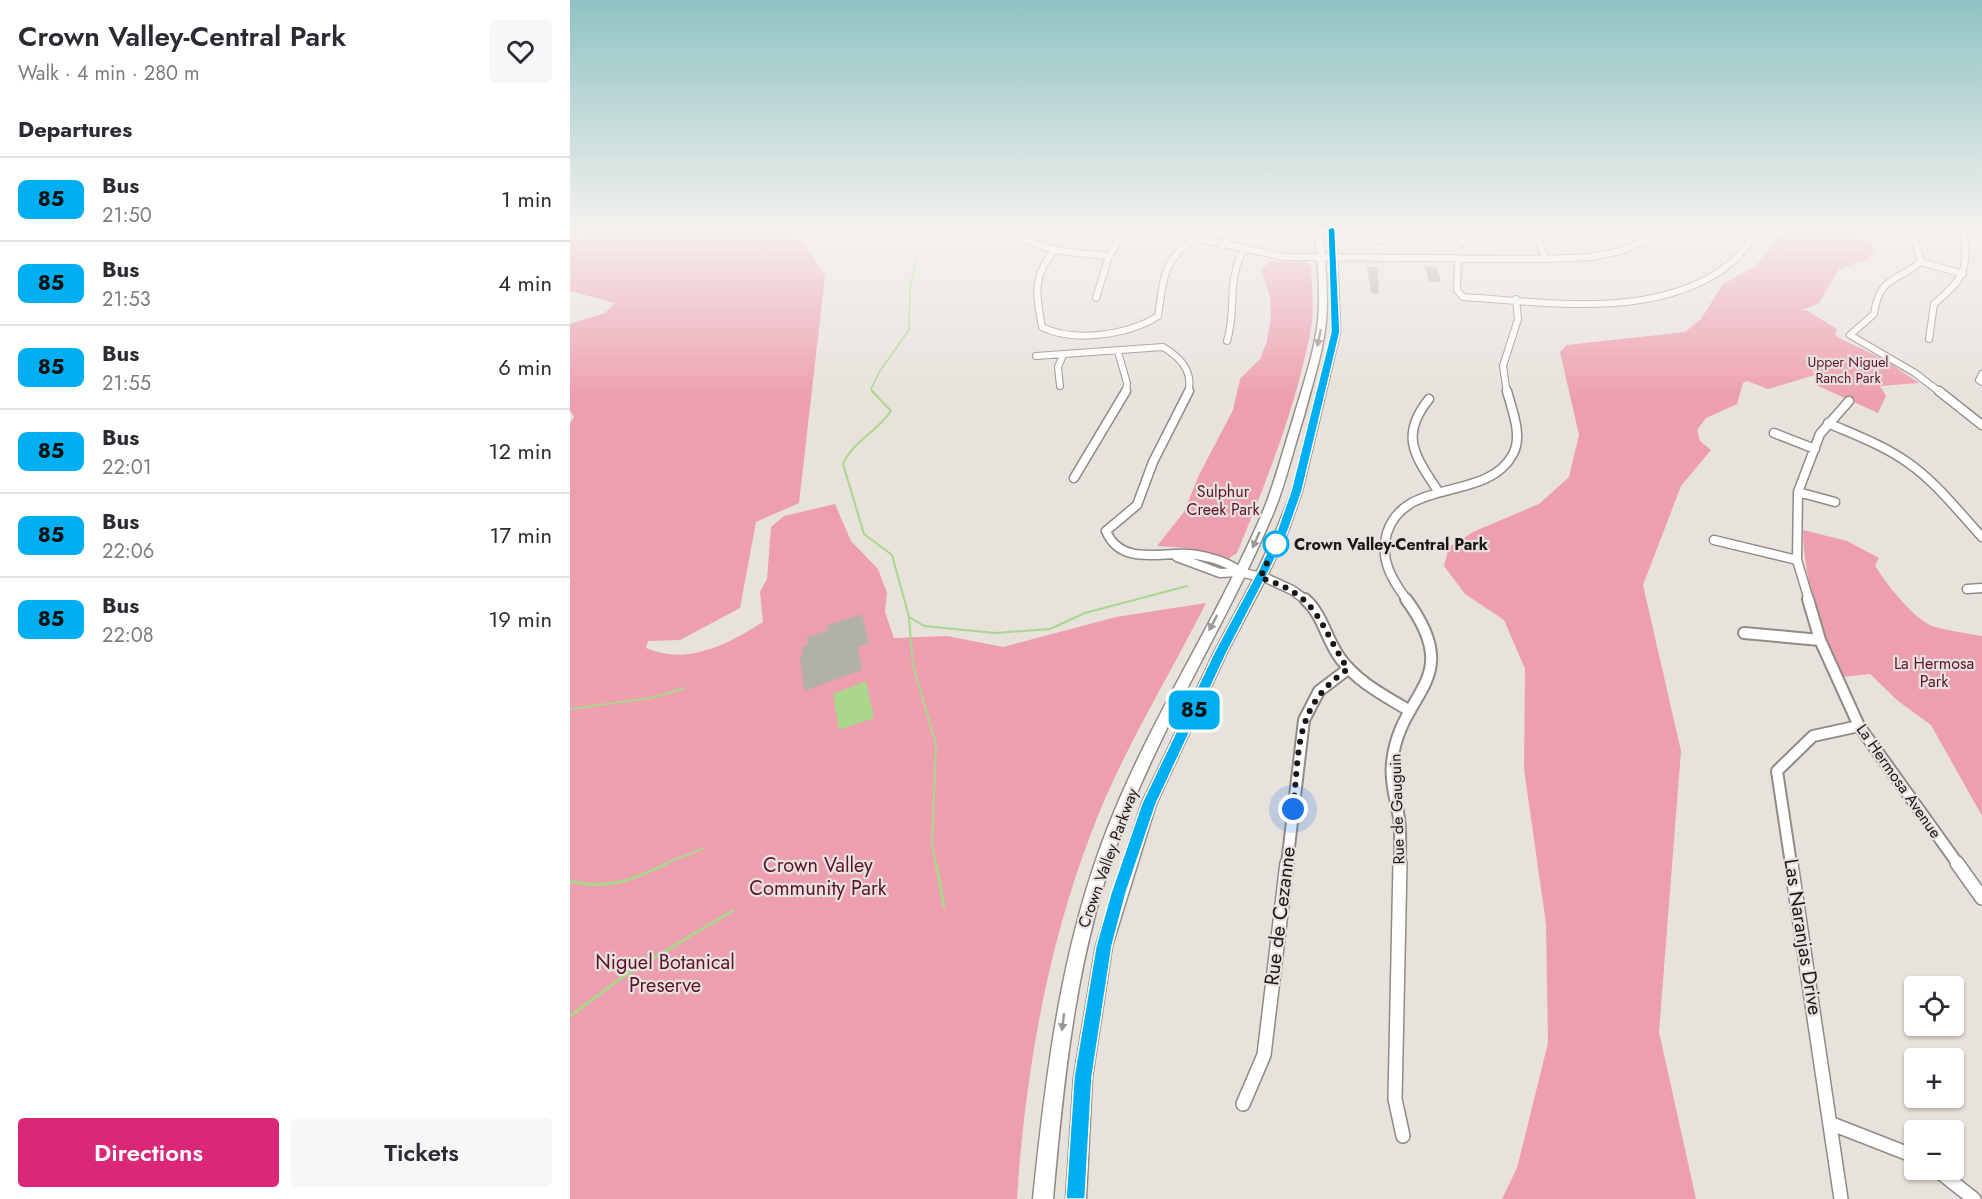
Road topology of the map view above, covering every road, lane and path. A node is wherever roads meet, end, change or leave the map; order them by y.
1 (1037, 285) edge
2 (1100, 285) edge
3 (1161, 285) edge
4 (1233, 285) edge
5 (1321, 285) edge
6 (1335, 285) edge
7 (1457, 285) edge
8 (1691, 285) edge
9 (1882, 285) edge
10 (1955, 285) edge
11 (1096, 298) dead end
12 (1516, 299) junction
13 (1929, 339) dead end
14 (1227, 341) dead end
15 (1119, 352) junction
16 (1063, 355) junction
17 (1036, 356) dead end
18 (1060, 386) dead end
19 (1429, 399) dead end
20 (1850, 401) dead end
21 (1828, 423) junction
22 (1982, 425) edge
23 (1774, 433) dead end
24 (1815, 449) junction
25 (1074, 478) dead end
26 (1438, 491) junction
27 (1798, 492) junction
28 (1835, 502) dead end
29 (1982, 537) edge
30 (1714, 540) dead end
31 (1797, 560) junction
32 (1241, 572) junction
33 (1260, 578) junction
34 (1982, 588) edge
35 (1967, 589) dead end
36 (1744, 633) dead end
37 (1820, 640) junction
38 (1348, 669) junction
39 (1410, 711) junction
40 (1859, 726) junction
41 (1982, 898) edge
42 (1243, 1104) dead end
43 (1832, 1124) junction
44 (1403, 1136) dead end
45 (1904, 1152) edge
46 (1950, 1180) edge
47 (1043, 1199) edge
48 (1076, 1199) edge
49 (1841, 1199) edge
50 (1974, 1199) edge

1 - 3 street
2 - 11 street
4 - 14 street
5 -> 32 main road, Crown Valley Parkway
6 - 33 main road, Crown Valley Parkway
7 - 12 street
8 - 12 street
9 - 22 street
10 - 13 street
12 - 26 street, Rue de Gauguin
15 - 16 street
15 - 25 street
15 - 32 street
16 - 17 street
16 - 18 street
19 - 26 street
20 - 21 street, La Hermosa Avenue
21 - 24 street, La Hermosa Avenue
21 - 29 street
23 - 24 street
24 - 27 street, La Hermosa Avenue
26 - 39 street, Rue de Gauguin
27 - 28 street
27 - 31 street, La Hermosa Avenue
30 - 31 street
31 - 37 street, La Hermosa Avenue
32 - 33 street
32 -> 47 main road, Crown Valley Parkway
33 - 38 street
33 - 48 main road, Crown Valley Parkway
34 - 35 street
36 - 37 street
37 - 40 street, La Hermosa Avenue
38 - 39 street
38 - 42 street, Rue de Cezanne
39 - 44 street, Rue de Gauguin
40 - 41 street, La Hermosa Avenue
40 - 43 street, Las Naranjas Drive
43 - 45 street
43 - 49 street, Las Naranjas Drive
46 - 50 street

